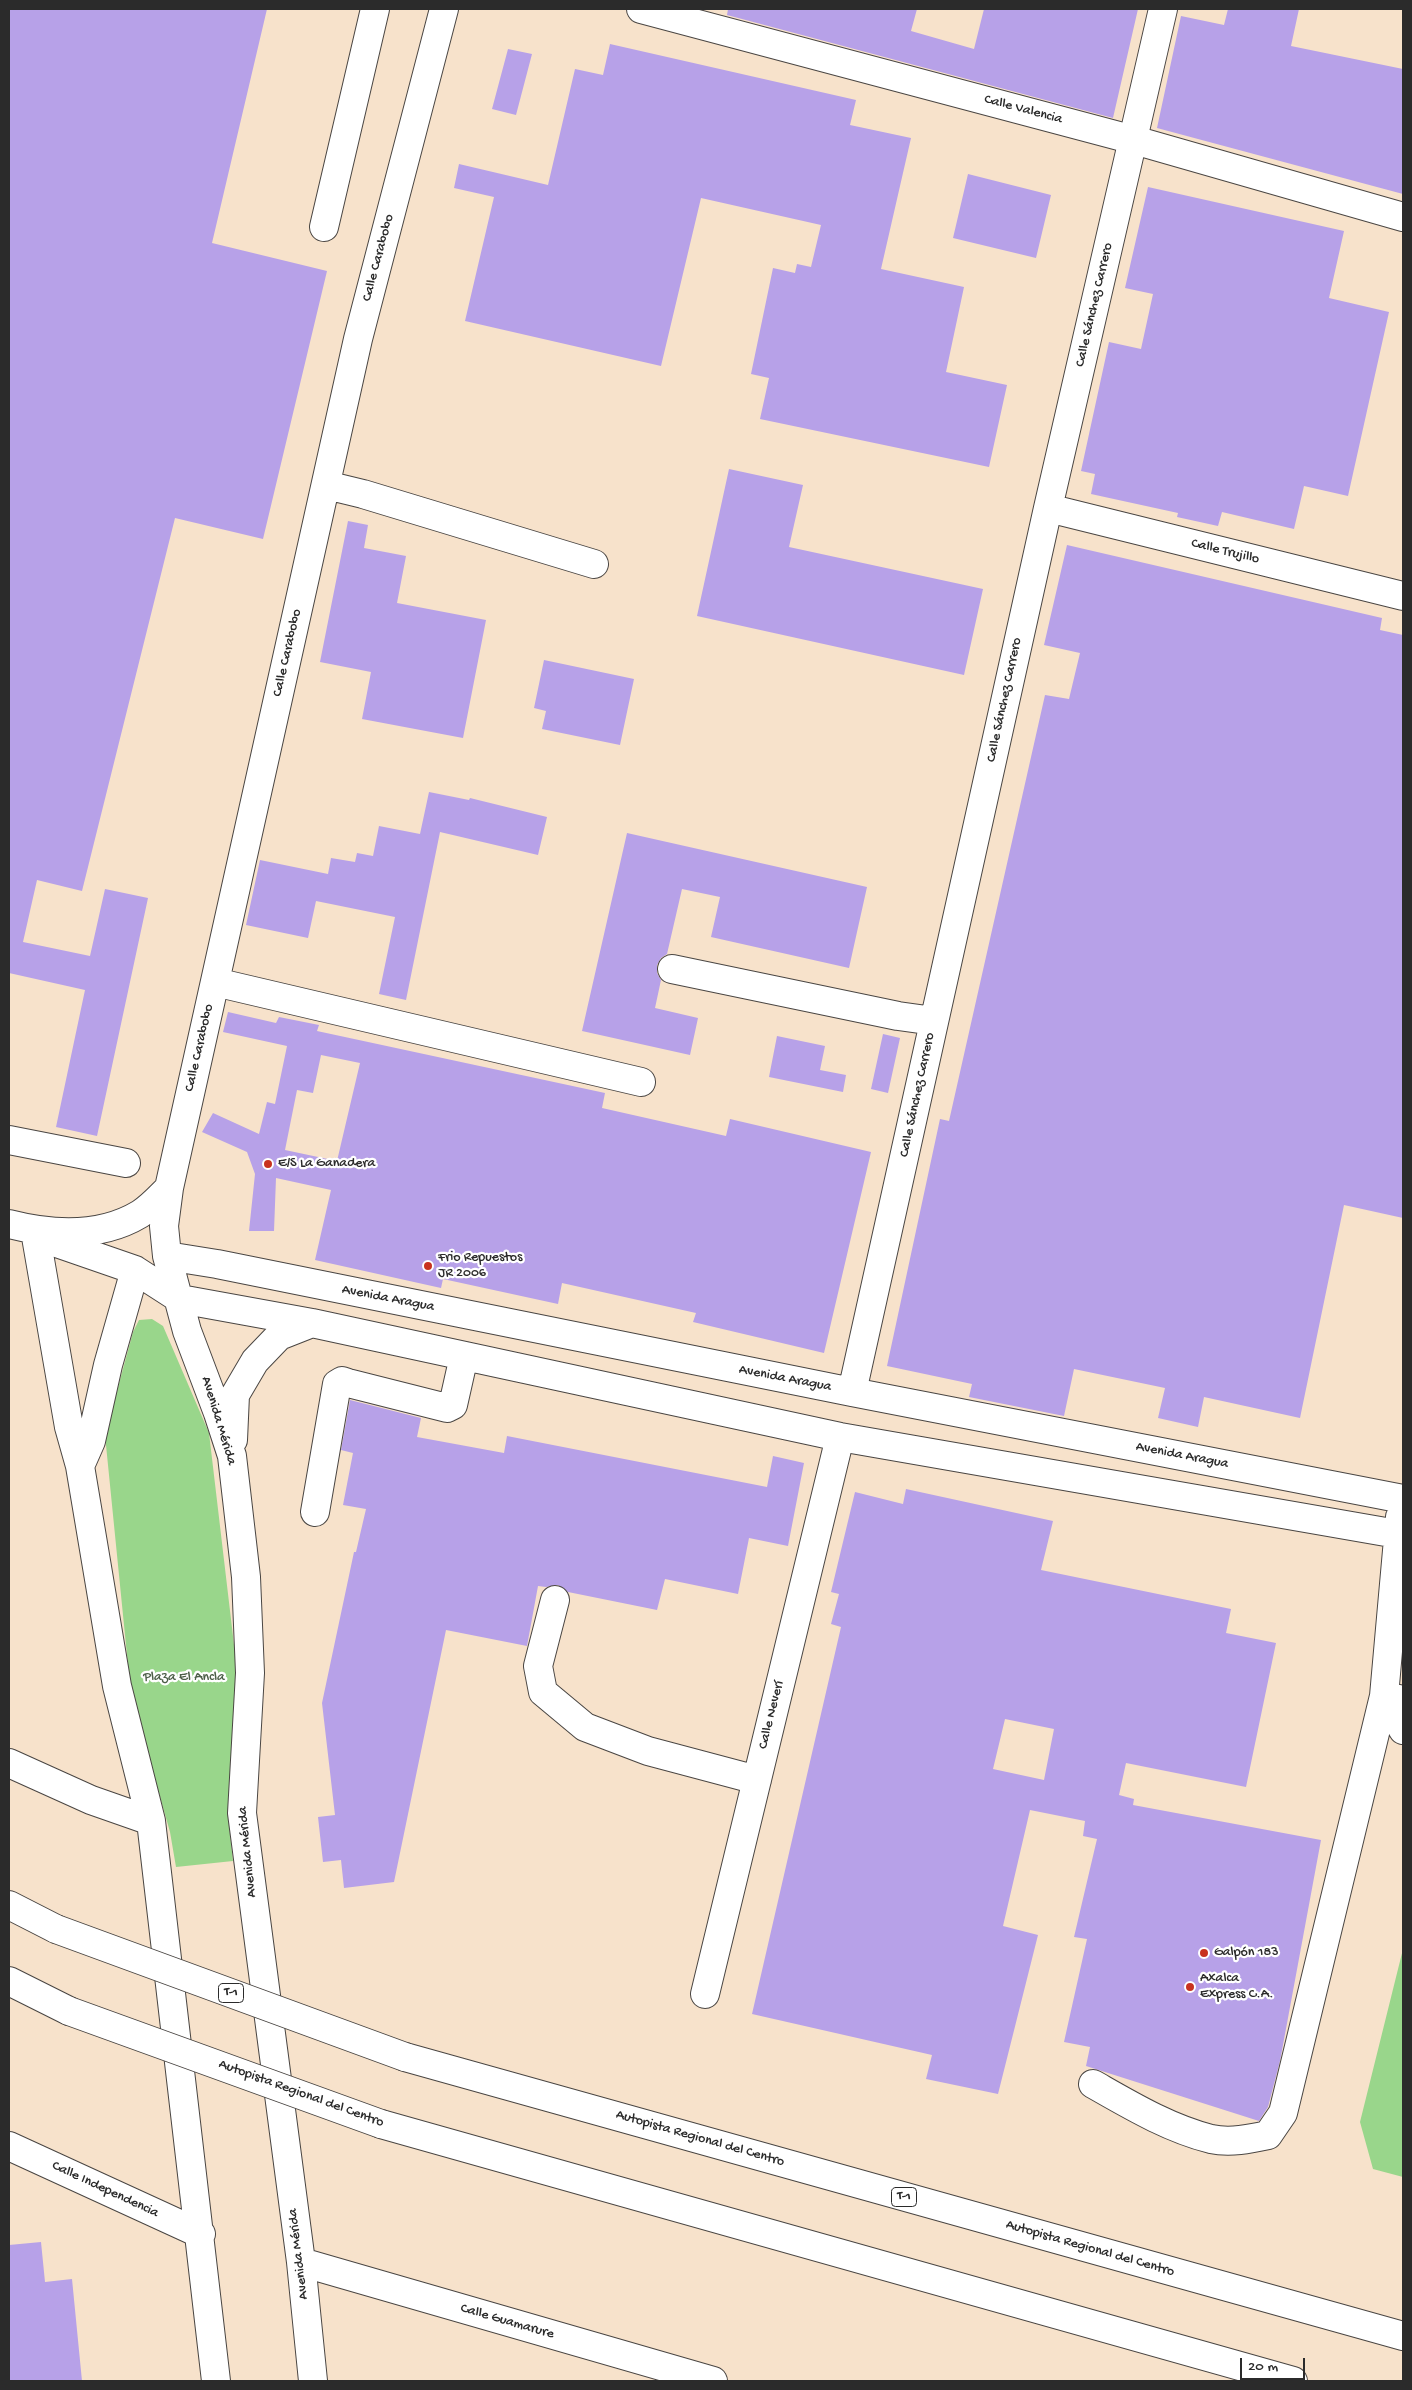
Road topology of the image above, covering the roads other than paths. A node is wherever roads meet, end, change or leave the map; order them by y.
1 (375, 9) edge
2 (444, 9) edge
3 (642, 9) edge
4 (1163, 9) edge
5 (1134, 140) junction
6 (1403, 216) edge
7 (324, 227) dead end
8 (326, 485) junction
9 (1048, 508) junction
10 (594, 564) dead end
11 (1403, 596) edge
12 (672, 969) dead end
13 (215, 982) junction
14 (934, 1022) junction
15 (642, 1082) dead end
16 (9, 1140) edge
17 (126, 1163) dead end
18 (169, 1188) junction
19 (9, 1224) edge
20 (35, 1231) junction
21 (167, 1256) junction
22 (135, 1270) junction
23 (180, 1299) junction
24 (312, 1323) junction
25 (464, 1356) junction
26 (852, 1392) junction
27 (840, 1437) junction
28 (232, 1456) junction
29 (80, 1466) junction
30 (1403, 1500) edge
31 (315, 1512) dead end
32 (1400, 1535) edge
33 (555, 1600) dead end
34 (1394, 1698) edge
35 (1403, 1730) edge
36 (9, 1763) edge
37 (757, 1780) junction
38 (151, 1821) junction
39 (9, 1905) edge
40 (9, 1981) edge
41 (704, 1994) dead end
42 (1093, 2084) dead end
43 (9, 2146) edge
44 (201, 2234) junction
45 (302, 2262) junction
46 (1403, 2336) edge
47 (216, 2381) edge
48 (313, 2381) edge
49 (713, 2381) edge
50 (1293, 2381) edge

1 - 7 main road
2 - 8 main road, Calle Carabobo
3 - 5 main road, Calle Valencia
4 - 5 main road, Calle Sánchez Carrero
5 - 6 main road, Calle Valencia
5 - 9 main road, Calle Sánchez Carrero
8 - 10 main road
8 - 13 main road, Calle Carabobo
9 - 11 main road, Calle Trujillo
9 - 14 main road, Calle Sánchez Carrero
12 - 14 main road
13 - 15 main road
13 - 18 main road, Calle Carabobo
14 - 26 main road, Calle Sánchez Carrero
16 - 17 main road
18 - 20 main road
18 - 21 main road, Calle Carabobo
19 - 20 main road
20 - 22 main road
20 - 29 main road
21 - 22 main road
21 - 23 main road, Calle Carabobo
21 - 26 main road, Avenida Aragua
22 - 23 main road
22 - 29 main road
23 - 24 main road
23 - 28 main road, Avenida Mérida
24 - 25 main road
24 - 28 main road
25 - 27 main road
25 - 31 main road
26 - 30 main road, Avenida Aragua
27 - 32 main road
27 - 37 main road, Calle Neverí
28 - 45 main road, Avenida Mérida
29 - 38 main road
30 - 32 main road
32 - 34 main road
33 - 37 main road
34 - 35 main road
34 - 42 main road
36 - 38 main road
37 - 41 main road, Calle Neverí
38 - 44 main road
39 - 46 main road, Autopista Regional del Centro / T-1, bridge
40 - 50 main road, Autopista Regional del Centro, bridge
43 - 44 main road, Calle Independencia
44 - 47 main road
45 - 48 main road, Avenida Mérida
45 - 49 main road, Calle Guamarure

